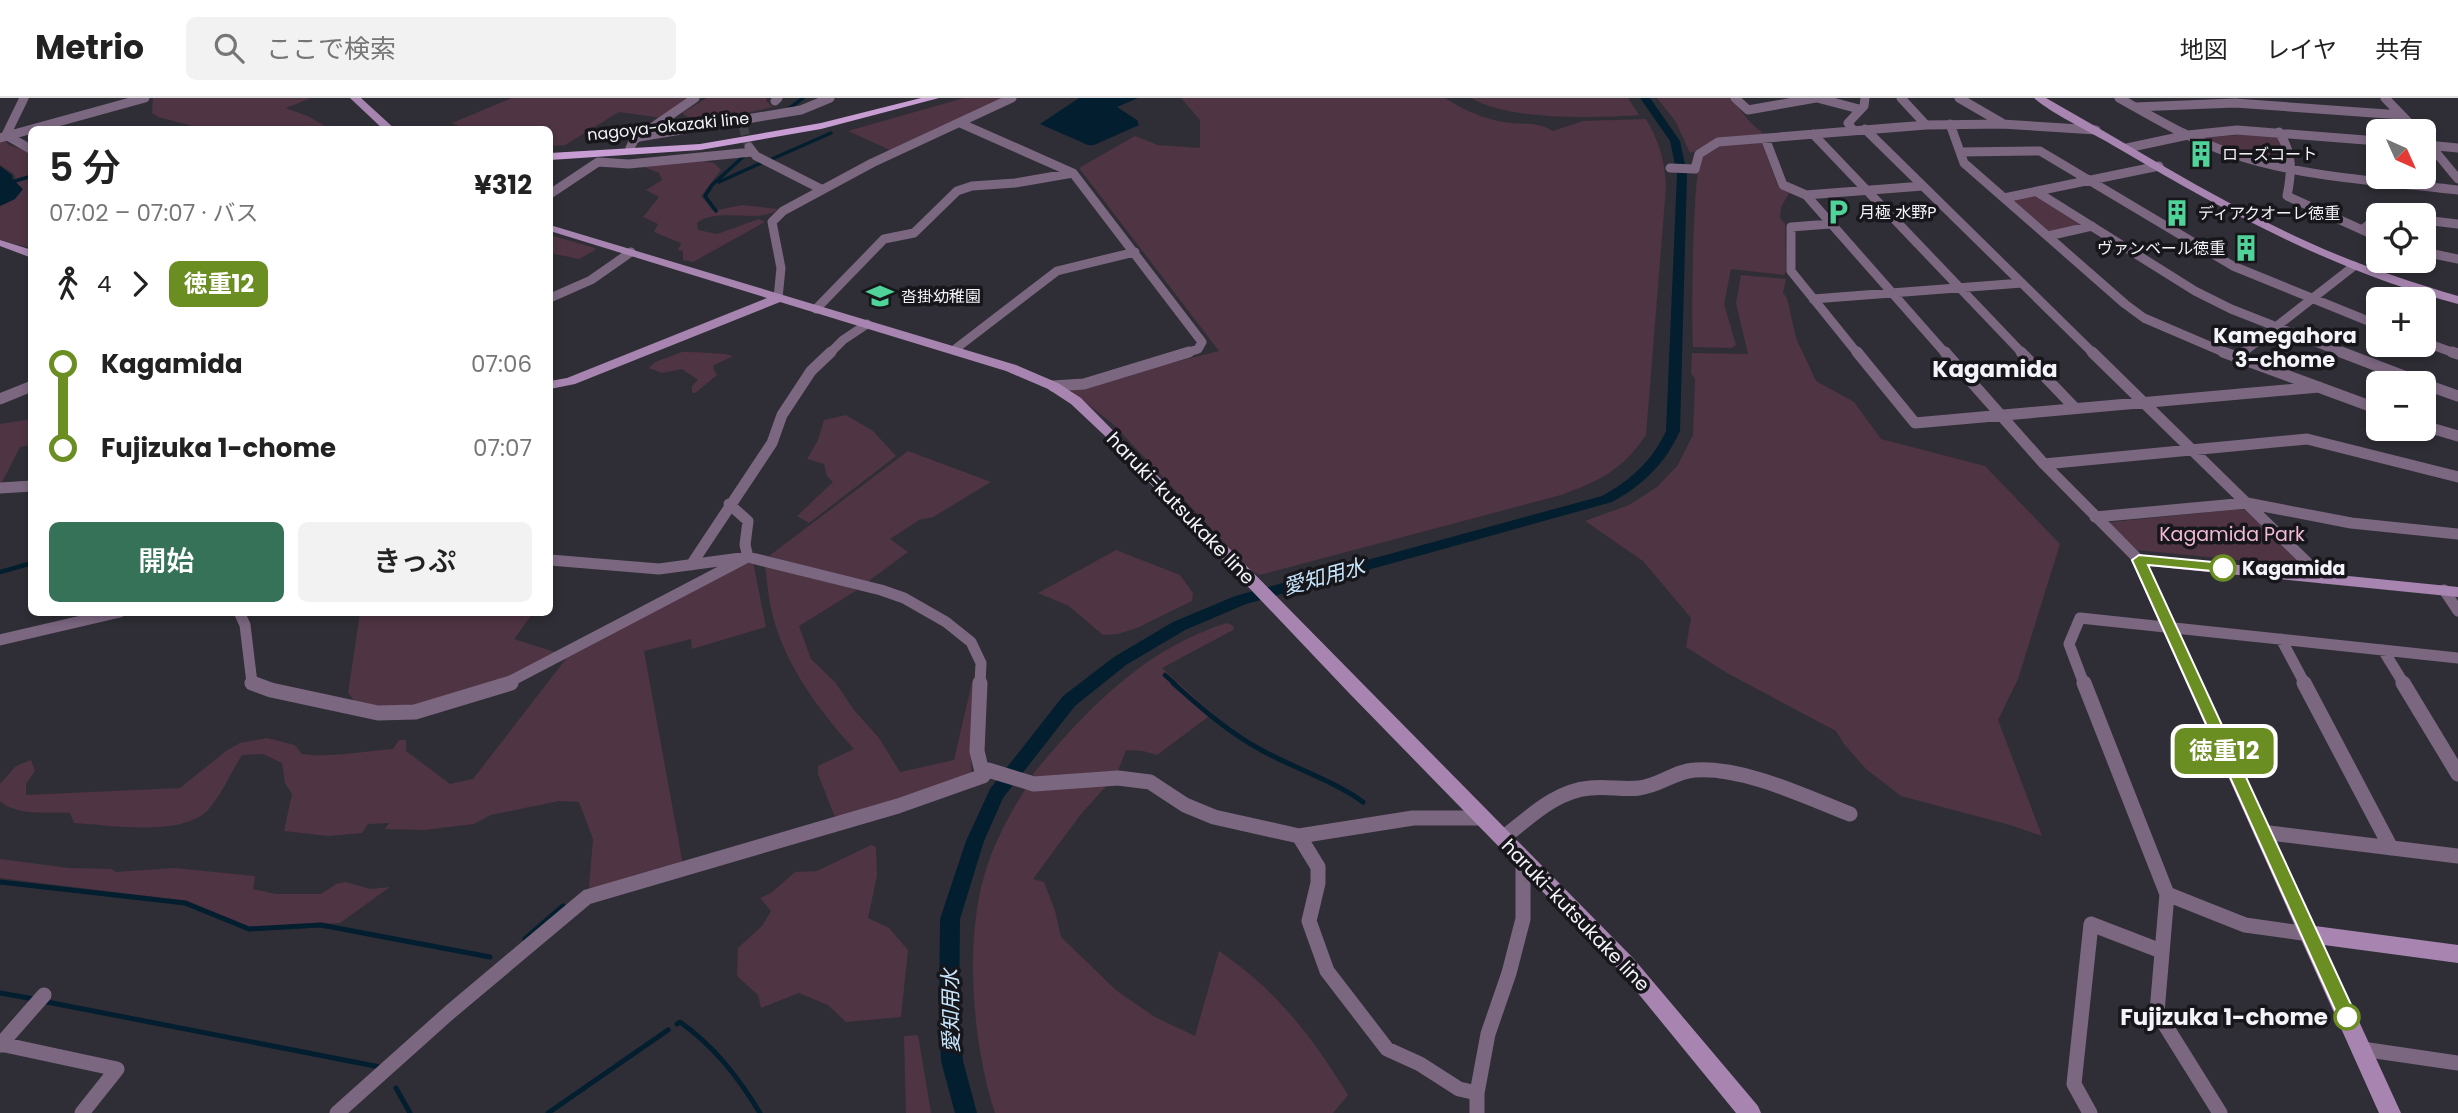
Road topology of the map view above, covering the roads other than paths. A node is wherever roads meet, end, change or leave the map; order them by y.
1 (24, 98) edge
2 (145, 98) edge
3 (355, 98) edge
4 (695, 98) edge
5 (830, 98) edge
6 (912, 98) edge
7 (934, 98) edge
8 (1012, 98) edge
9 (1735, 98) edge
10 (1816, 98) edge
11 (1865, 98) edge
12 (1901, 98) edge
13 (1959, 98) edge
14 (2039, 98) edge
15 (2119, 98) edge
16 (2319, 98) edge
17 (2385, 98) edge
18 (2254, 100) edge
19 (2135, 107) junction
20 (2329, 108) junction
21 (1859, 109) junction
22 (2401, 115) junction
23 (2405, 119) edge
24 (960, 122) junction
25 (1950, 124) junction
26 (2003, 124) junction
27 (1926, 125) junction
28 (40, 126) edge
29 (386, 126) edge
30 (28, 129) edge
31 (1859, 129) junction
32 (2096, 130) junction
33 (2279, 132) junction
34 (1813, 134) junction
35 (2188, 135) junction
36 (3, 136) edge
37 (639, 137) junction
38 (1765, 138) junction
39 (2366, 140) edge
40 (2436, 145) edge
41 (28, 148) edge
42 (630, 148) junction
43 (2127, 148) junction
44 (2458, 148) edge
45 (1960, 152) junction
46 (2436, 154) edge
47 (553, 155) edge
48 (553, 155) edge
49 (2159, 166) junction
50 (1670, 168) dead end
51 (2293, 169) junction
52 (1073, 173) junction
53 (2458, 179) edge
54 (2090, 180) junction
55 (1923, 186) junction
56 (821, 189) junction
57 (1866, 190) junction
58 (2458, 190) edge
59 (553, 192) edge
60 (2037, 192) junction
61 (1806, 195) junction
62 (2004, 198) junction
63 (2436, 221) edge
64 (1830, 224) junction
65 (2458, 224) edge
66 (2092, 226) junction
67 (2366, 227) edge
68 (2362, 230) junction
69 (553, 231) edge
70 (2366, 232) edge
71 (2048, 236) junction
72 (0, 243) edge
73 (631, 252) junction
74 (1135, 252) junction
75 (28, 253) edge
76 (2436, 254) edge
77 (2458, 259) edge
78 (2354, 266) junction
79 (2022, 283) junction
80 (1959, 288) junction
81 (1892, 293) junction
82 (553, 297) edge
83 (778, 298) junction
84 (1813, 299) junction
85 (2311, 299) junction
86 (2458, 300) edge
87 (816, 309) junction
88 (2366, 320) edge
89 (867, 324) junction
90 (2273, 327) junction
91 (2436, 346) edge
92 (954, 350) junction
93 (2458, 354) edge
94 (2236, 357) junction
95 (2389, 371) edge
96 (553, 384) edge
97 (1053, 386) junction
98 (2319, 387) junction
99 (28, 388) edge
100 (2436, 388) edge
101 (2458, 396) edge
102 (0, 398) edge
103 (2144, 402) junction
104 (2366, 405) edge
105 (2075, 408) junction
106 (2001, 415) junction
107 (2436, 430) edge
108 (2458, 436) edge
109 (2193, 451) junction
110 (2045, 464) junction
111 (2458, 477) edge
112 (28, 486) edge
113 (0, 488) edge
114 (2247, 503) junction
115 (729, 504) junction
116 (2095, 517) junction
117 (2458, 534) edge
118 (748, 556) junction
119 (553, 560) edge
120 (2139, 560) junction
121 (691, 565) junction
122 (2323, 578) junction
123 (2451, 591) edge
124 (2458, 611) edge
125 (103, 616) edge
126 (241, 616) edge
127 (2168, 627) junction
128 (2281, 639) junction
129 (0, 640) edge
130 (2384, 650) junction
131 (2458, 658) edge
132 (988, 770) dead end
133 (2458, 774) edge
134 (1850, 814) dead end
135 (1482, 818) junction
136 (2261, 832) junction
137 (1299, 836) junction
138 (1503, 838) junction
139 (2390, 848) junction
140 (2458, 856) edge
141 (1522, 859) junction
142 (2167, 894) junction
143 (2309, 934) junction
144 (2161, 951) junction
145 (2458, 954) edge
146 (39, 1001) dead end
147 (0, 1045) edge
148 (2362, 1049) junction
149 (2458, 1063) edge
150 (1477, 1093) junction
151 (82, 1113) edge
152 (337, 1113) edge
153 (1477, 1113) edge
154 (1750, 1113) edge
155 (2090, 1113) edge
156 (2220, 1113) edge
157 (2390, 1113) edge

1 - 36 street
2 - 28 street
3 - 29 street
4 - 37 street
5 - 37 street
6 - 42 main road, nagoya-okazaki line
7 - 48 main road, nagoya-okazaki line
8 - 24 street
9 - 10 street
10 - 21 street
11 - 21 street
12 - 27 street
13 - 26 street
14 - 32 street
15 - 19 street
16 - 20 street
17 - 22 street
18 - 19 street
18 - 20 street
19 - 35 street
20 - 22 street
21 - 31 street
22 - 23 street
24 - 52 street
24 - 56 street
25 - 26 street
25 - 27 street
25 - 45 street
26 - 32 street
27 - 31 street
30 - 36 street
31 - 34 street
31 - 55 street
32 - 43 street
33 - 35 street
33 - 39 street
33 - 51 street
34 - 38 street
34 - 57 street
35 - 43 street
35 - 51 street
36 - 41 street
37 - 42 street
38 - 50 street
38 - 61 street
40 - 44 street
42 - 47 main road, nagoya-okazaki line
43 - 49 street
45 - 54 street
45 - 62 street
46 - 53 street
49 - 54 street
49 - 78 street
51 - 58 street
51 - 68 street
52 - 74 street
52 - 87 street
54 - 60 street
54 - 85 street
55 - 57 street
55 - 79 street
56 - 59 street
56 - 83 street
57 - 61 street
57 - 80 street
60 - 62 street
60 - 66 street
61 - 64 street
62 - 71 street
63 - 65 street
64 - 81 street
64 - 84 street
66 - 71 street
66 - 90 street
67 - 68 street
68 - 70 street
69 - 73 street, haruki-kutsukake line
71 - 94 street
72 - 75 street
73 - 82 street
73 - 83 street, haruki-kutsukake line
74 - 92 street
74 - 97 street
76 - 77 street
78 - 85 street
78 - 86 street
79 - 80 street
79 - 103 street
80 - 81 street
80 - 105 street
81 - 84 street
81 - 106 street
83 - 87 street, haruki-kutsukake line
83 - 96 street
84 - 106 street
85 - 88 street
85 - 90 street
87 - 89 street, haruki-kutsukake line
89 - 92 street, haruki-kutsukake line
89 - 115 street
90 - 94 street
90 - 95 street
91 - 93 street
92 - 97 street, haruki-kutsukake line
94 - 98 street
97 - 135 street, haruki-kutsukake line
98 - 103 street
98 - 104 street
99 - 102 street
100 - 101 street
103 - 105 street
103 - 109 street
105 - 106 street
106 - 110 street
107 - 108 street
109 - 110 street
109 - 111 street
109 - 114 street
110 - 116 street
112 - 113 street
114 - 116 street
114 - 117 street
114 - 122 street
115 - 118 street
115 - 121 street
116 - 120 street
118 - 121 street
118 - 126 street
118 - 152 street
119 - 121 street
120 - 122 street
120 - 127 street
122 - 123 street
123 - 124 street
125 - 129 street
127 - 128 street
127 - 136 street
127 - 142 street
128 - 130 street
128 - 139 street
130 - 131 street
130 - 133 street
132 - 137 street
134 - 138 street
135 - 137 street
135 - 138 street, haruki-kutsukake line
136 - 139 street
136 - 143 street
137 - 150 street
138 - 141 street, haruki-kutsukake line
139 - 140 street
141 - 150 street
141 - 154 street, haruki-kutsukake line
142 - 143 street
142 - 144 street
143 - 145 street
143 - 148 street
144 - 155 street
144 - 156 street
146 - 147 street
147 - 151 street
148 - 149 street
148 - 157 street
150 - 153 street

